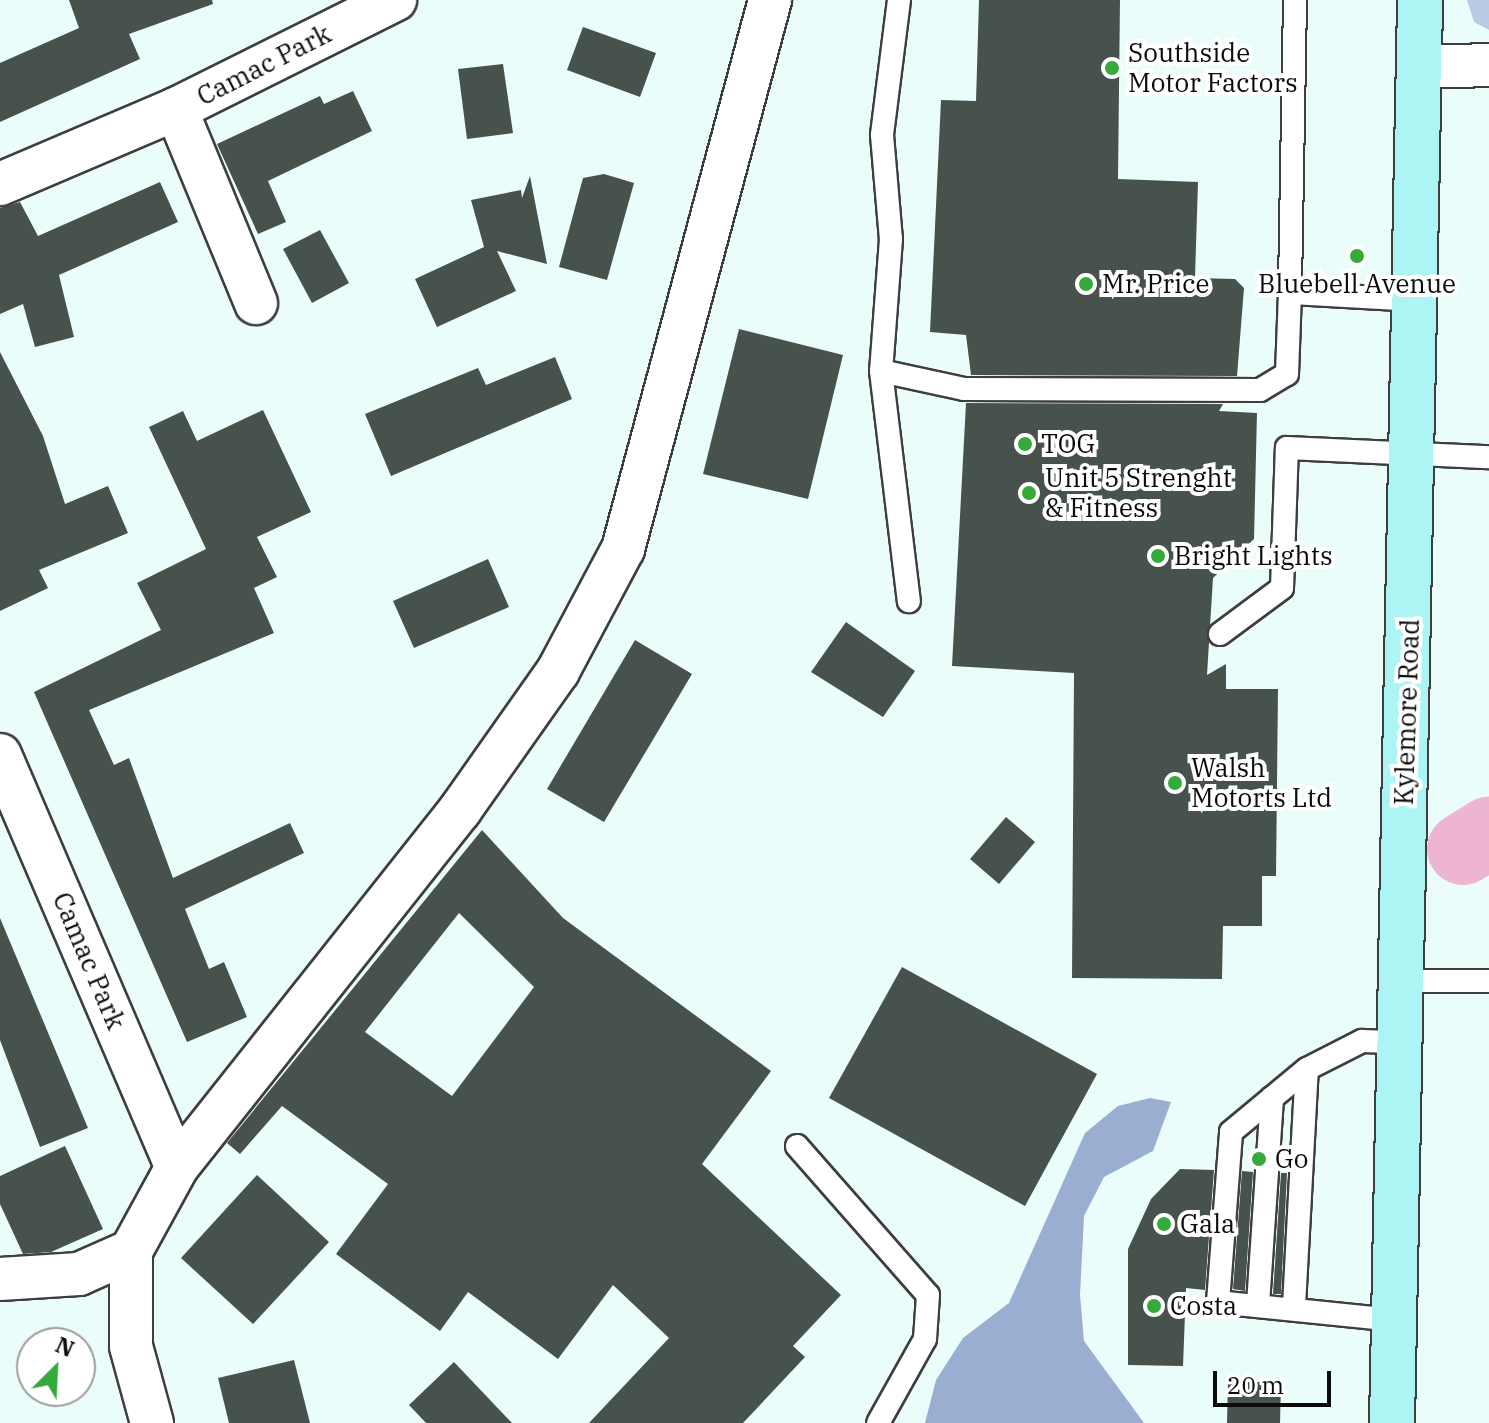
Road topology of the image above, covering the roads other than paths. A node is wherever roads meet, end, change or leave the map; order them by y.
1 (395, 0) edge
2 (770, 0) edge
3 (899, 0) edge
4 (1295, 0) edge
5 (1420, 0) edge
6 (1489, 65) edge
7 (1419, 67) junction
8 (176, 109) junction
9 (0, 184) edge
10 (1290, 293) junction
11 (1414, 300) junction
12 (256, 303) dead end
13 (881, 371) junction
14 (1412, 452) junction
15 (1489, 457) edge
16 (909, 601) dead end
17 (1220, 634) dead end
18 (0, 755) edge
19 (1398, 981) junction
20 (1489, 981) edge
21 (1398, 1042) junction
22 (1307, 1069) junction
23 (1272, 1097) junction
24 (797, 1146) dead end
25 (177, 1167) junction
26 (131, 1251) junction
27 (0, 1279) edge
28 (1258, 1304) junction
29 (1294, 1306) junction
30 (1394, 1320) junction
31 (152, 1423) edge
32 (878, 1423) edge
33 (1392, 1423) edge

1 - 8 street, Camac Park
2 - 25 street
3 - 13 lane
4 - 10 lane
5 - 7 main road, Kylemore Road
6 - 7 street
7 - 11 main road, Kylemore Road
8 - 9 street, Camac Park
8 - 12 street, Camac Park
10 - 11 lane
10 - 13 lane
11 - 14 main road, Kylemore Road
13 - 16 lane
14 - 15 lane
14 - 17 lane
14 - 19 main road, Kylemore Road
18 - 25 street, Camac Park
19 - 20 lane
19 - 21 main road, Kylemore Road
21 - 22 lane
21 - 30 main road, Kylemore Road
22 - 23 lane
22 - 29 lane
23 - 28 lane
23 - 28 lane
24 - 32 lane
25 - 26 street
26 - 27 street
26 - 31 street
28 - 29 lane
29 - 30 lane
30 - 33 main road, Kylemore Road

